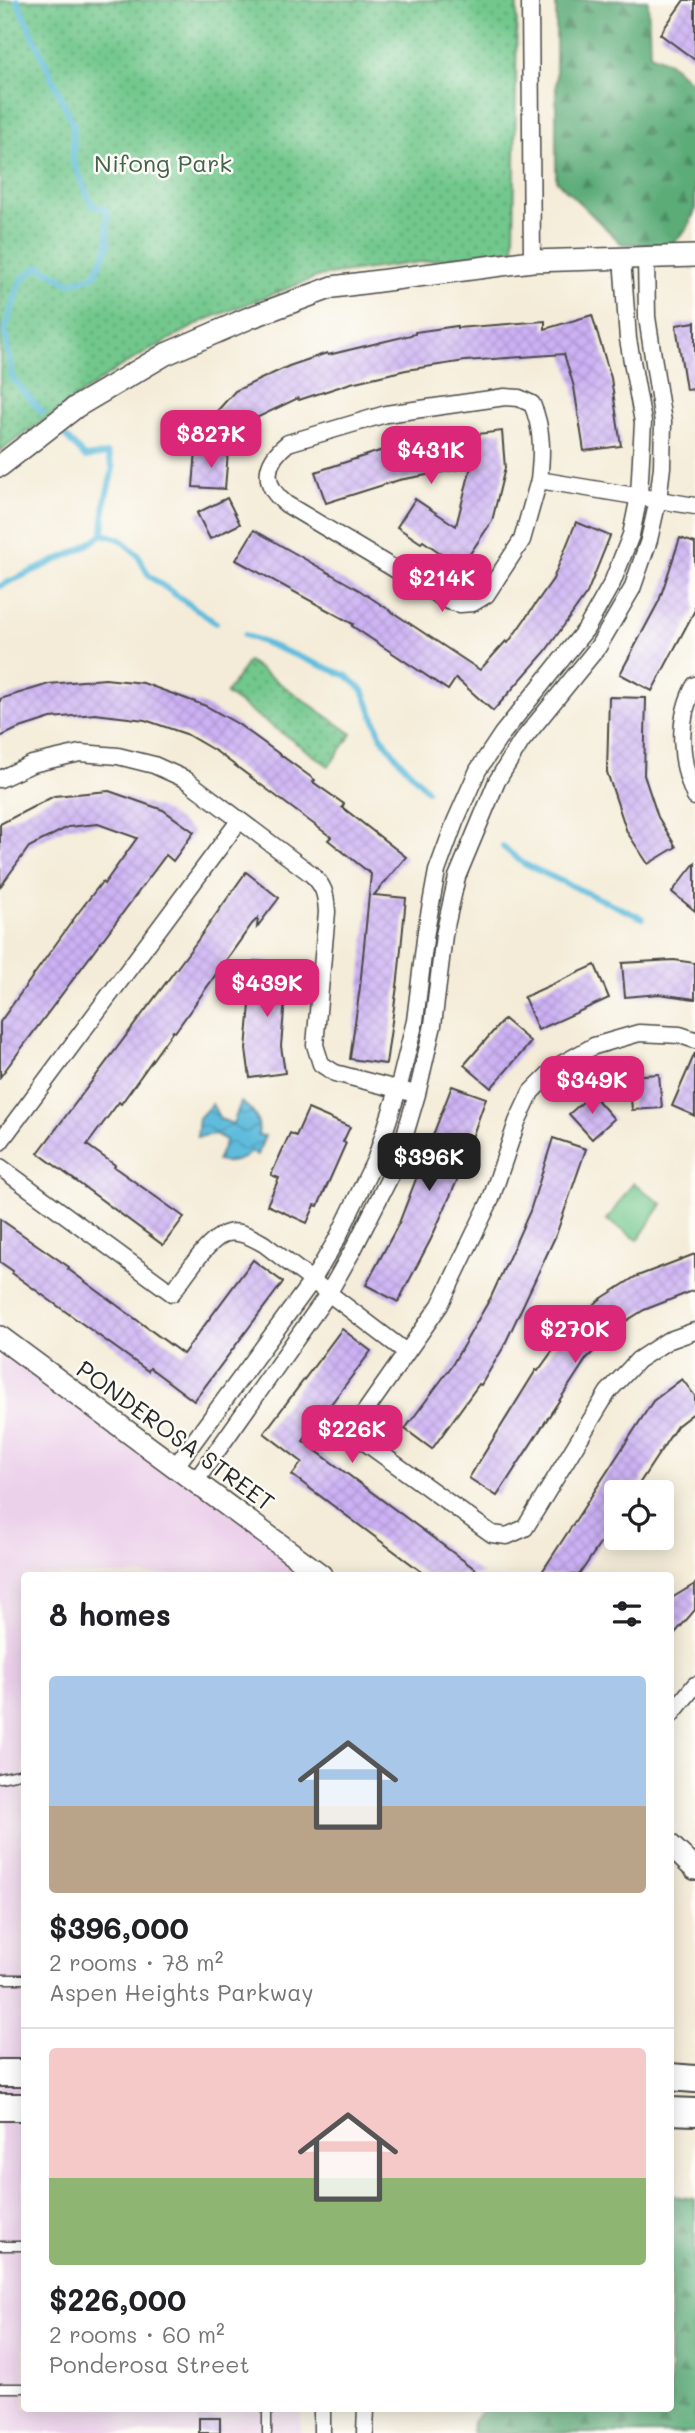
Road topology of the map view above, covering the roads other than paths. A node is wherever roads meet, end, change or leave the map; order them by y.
1 (530, 0) edge
2 (695, 256) edge
3 (646, 257) junction
4 (622, 258) junction
5 (532, 261) junction
6 (653, 355) junction
7 (633, 359) junction
8 (0, 466) edge
9 (539, 480) junction
10 (639, 496) junction
11 (658, 500) junction
12 (695, 506) edge
13 (695, 684) edge
14 (0, 779) edge
15 (695, 797) edge
16 (239, 821) junction
17 (695, 1040) edge
18 (398, 1090) junction
19 (417, 1094) junction
20 (0, 1142) edge
21 (0, 1167) edge
22 (312, 1282) junction
23 (328, 1294) junction
24 (695, 1331) edge
25 (0, 1337) edge
26 (407, 1352) junction
27 (175, 1467) junction
28 (195, 1482) junction
29 (317, 1572) edge
30 (695, 1685) edge
31 (674, 1711) edge
32 (21, 1774) edge
33 (0, 1778) edge
34 (674, 1849) edge
35 (695, 1869) edge
36 (0, 1979) edge
37 (21, 1979) edge
38 (0, 2073) edge
39 (21, 2073) edge
40 (674, 2077) edge
41 (695, 2079) edge
42 (0, 2107) edge
43 (21, 2107) edge
44 (674, 2111) edge
45 (695, 2112) edge
46 (0, 2246) edge
47 (21, 2246) edge
48 (0, 2388) edge
49 (21, 2388) edge
50 (267, 2412) edge
51 (322, 2412) edge
52 (366, 2412) edge
53 (267, 2433) edge
54 (321, 2433) edge
55 (365, 2433) edge

1 - 5 street
2 - 3 street
3 - 4 street
3 - 6 street
4 - 5 street
4 - 7 street
5 - 8 street
6 - 7 street
6 - 11 street
7 - 10 street
9 - 9 street
9 - 10 street
10 - 11 street
10 - 18 street
11 - 12 street
11 - 19 street
13 - 15 street
14 - 16 street
16 - 18 street
16 - 20 street
17 - 26 street
18 - 19 street
18 - 22 street
19 - 23 street
21 - 22 street
22 - 23 street
22 - 27 street
23 - 26 street
23 - 28 street
24 - 26 street
25 - 27 street, PONDEROSA STREET
27 - 28 street, PONDEROSA STREET
28 - 29 street, PONDEROSA STREET
30 - 31 street
32 - 33 lane
34 - 35 street
36 - 37 lane
38 - 39 main road
40 - 41 main road
42 - 43 main road
44 - 45 main road
46 - 47 lane
48 - 49 lane
50 - 53 lane
51 - 54 street
52 - 55 street

